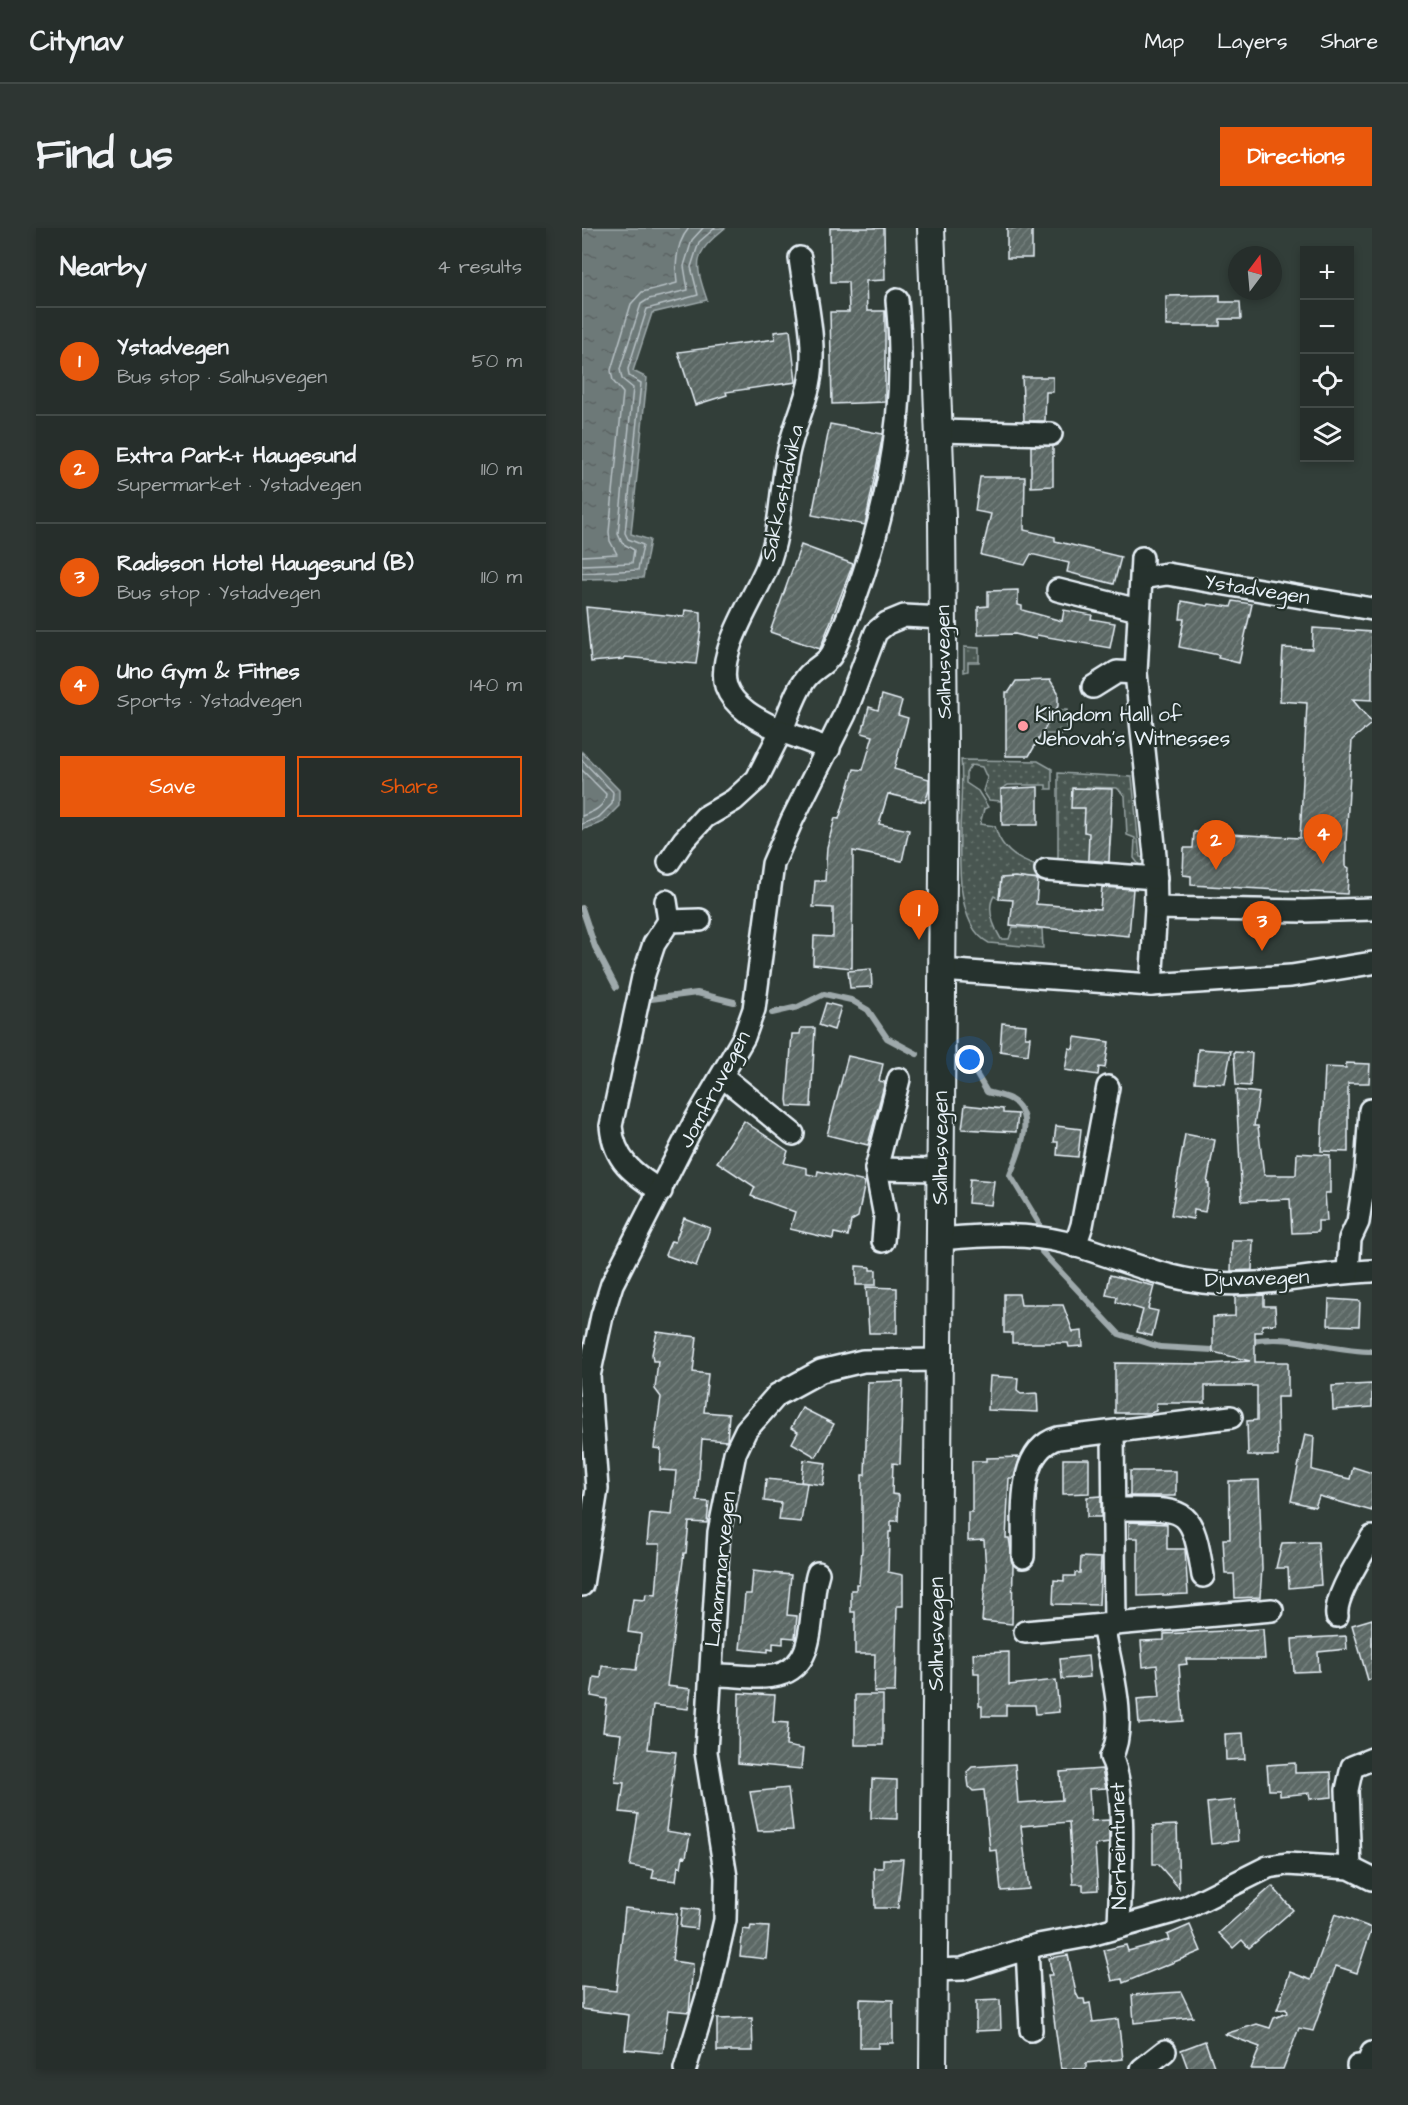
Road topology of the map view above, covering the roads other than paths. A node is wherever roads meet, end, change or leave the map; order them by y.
1 (931, 228) edge
2 (800, 258) dead end
3 (897, 300) dead end
4 (939, 431) junction
5 (1051, 434) dead end
6 (1058, 590) dead end
7 (1372, 609) edge
8 (1137, 610) junction
9 (942, 618) junction
10 (1136, 673) junction
11 (1093, 687) dead end
12 (781, 731) junction
13 (829, 749) junction
14 (669, 862) dead end
15 (1046, 870) dead end
16 (1156, 878) junction
17 (1156, 908) junction
18 (1372, 909) edge
19 (700, 920) dead end
20 (1372, 963) edge
21 (941, 970) junction
22 (1151, 985) junction
23 (722, 1076) junction
24 (899, 1079) dead end
25 (1108, 1087) dead end
26 (1370, 1110) dead end
27 (793, 1134) dead end
28 (876, 1169) junction
29 (940, 1170) junction
30 (661, 1191) junction
31 (1365, 1220) edge
32 (940, 1239) junction
33 (884, 1241) dead end
34 (1075, 1246) junction
35 (1372, 1271) edge
36 (1348, 1272) junction
37 (939, 1360) junction
38 (1231, 1417) dead end
39 (1113, 1434) junction
40 (1115, 1509) junction
41 (1372, 1537) edge
42 (1023, 1557) dead end
43 (818, 1573) dead end
44 (1203, 1576) dead end
45 (582, 1585) edge
46 (1272, 1610) dead end
47 (1337, 1616) dead end
48 (1109, 1624) junction
49 (1025, 1632) dead end
50 (712, 1676) junction
51 (1372, 1759) edge
52 (1350, 1868) junction
53 (1372, 1879) edge
54 (1119, 1926) junction
55 (1028, 1948) junction
56 (933, 1971) junction
57 (1031, 2030) dead end
58 (1165, 2051) dead end
59 (685, 2069) edge
60 (933, 2069) edge
61 (1142, 2069) edge

1 - 4 main road, Salhusvegen
2 - 12 street, Sakkastadvika
3 - 12 street
4 - 5 street
4 - 9 main road, Salhusvegen
6 - 8 street
7 - 8 street, Ystadvegen
8 - 10 street, Ystadvegen
9 - 13 street, Jomfruvegen
9 - 21 main road, Salhusvegen
10 - 11 street
10 - 16 street, Ystadvegen
12 - 13 street, Sakkastadvika
12 - 14 street
13 - 23 street, Jomfruvegen
15 - 16 street
16 - 17 street, Ystadvegen
17 - 18 street
17 - 22 street, Ystadvegen
19 - 30 street
20 - 22 street
21 - 22 street
21 - 29 main road, Salhusvegen
23 - 27 street
23 - 30 street, Jomfruvegen
24 - 28 street
25 - 34 street
26 - 31 street
28 - 29 street
28 - 33 street
29 - 32 main road, Salhusvegen
30 - 45 street, Jomfruvegen
31 - 36 street
32 - 34 street, Djuvavegen
32 - 37 main road, Salhusvegen
34 - 36 street, Djuvavegen
35 - 36 street, Djuvavegen
37 - 50 street, Lahammarvegen
37 - 56 main road, Salhusvegen
38 - 39 street
39 - 40 street, Norheimtunet
39 - 42 street
40 - 44 street
40 - 48 street, Norheimtunet
41 - 47 street
43 - 50 street, Lahammarvegen
46 - 48 street
48 - 49 street
48 - 54 street, Norheimtunet
50 - 59 street, Lahammarvegen
51 - 52 street
52 - 53 street, Norheimtunet
52 - 54 street, Norheimtunet
54 - 55 street, Norheimtunet
55 - 56 street, Norheimtunet
55 - 57 street
56 - 60 main road, Salhusvegen
58 - 61 street

